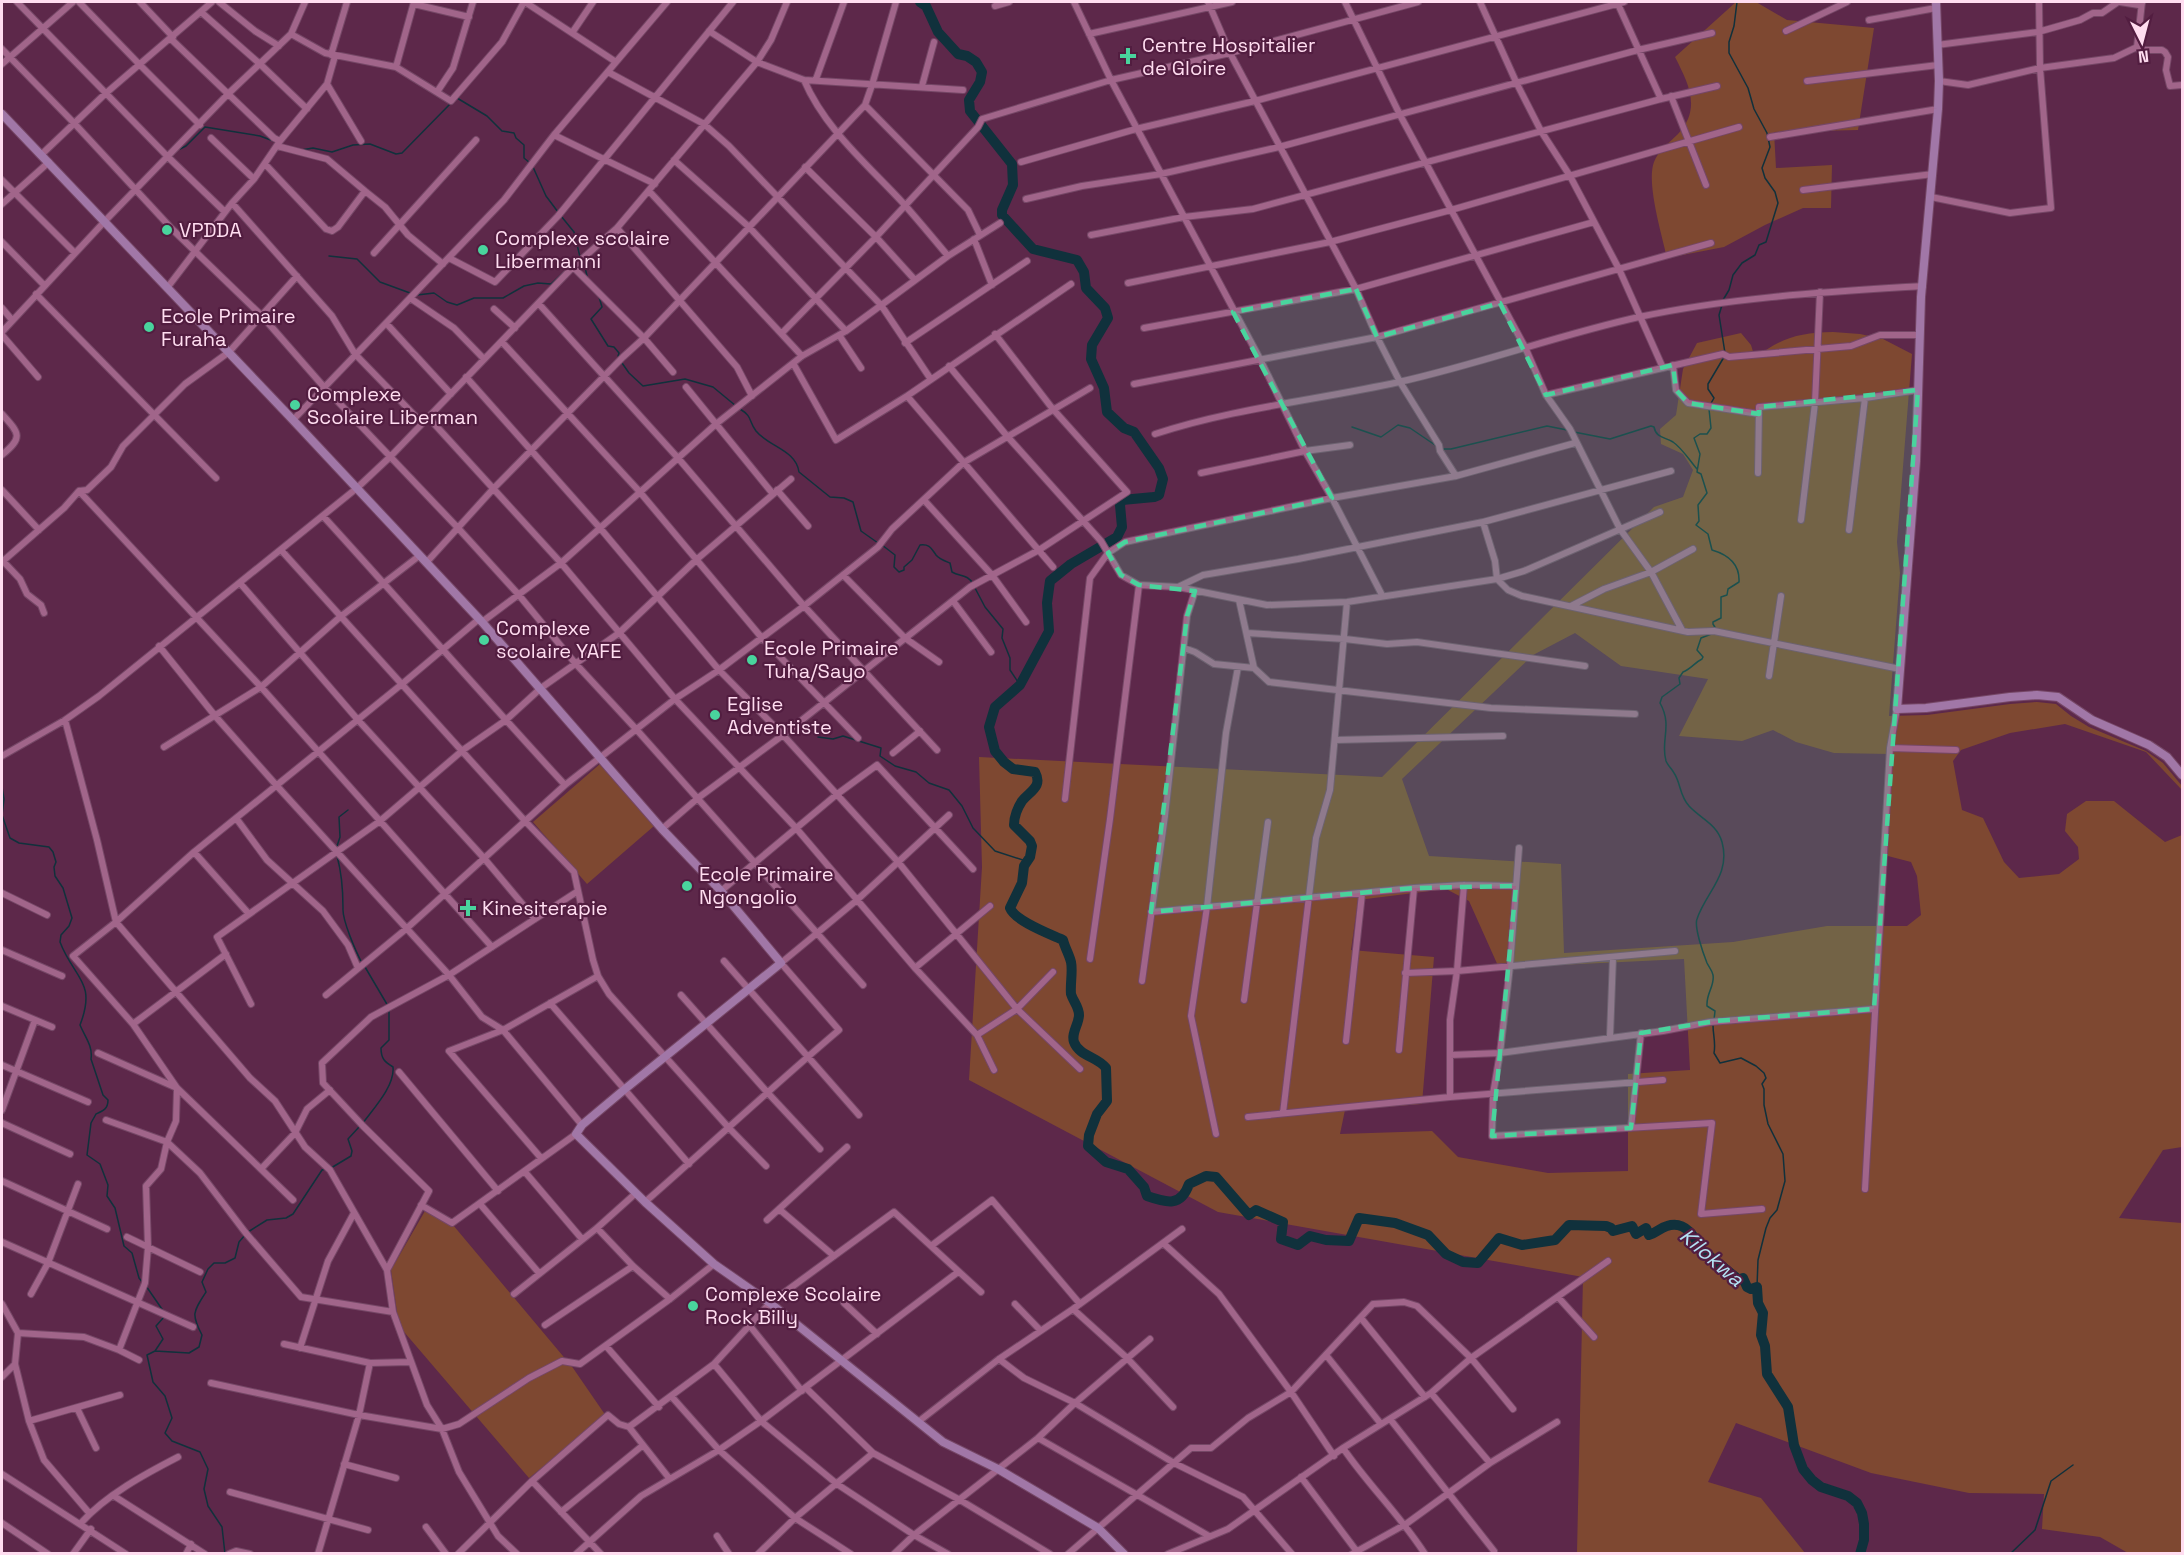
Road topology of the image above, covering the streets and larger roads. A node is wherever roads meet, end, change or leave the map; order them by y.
1 (17, 2) edge
2 (73, 2) edge
3 (80, 2) edge
4 (140, 2) edge
5 (212, 2) edge
6 (219, 2) edge
7 (296, 2) edge
8 (347, 2) edge
9 (472, 2) edge
10 (524, 2) edge
11 (593, 2) edge
12 (667, 2) edge
13 (733, 2) edge
14 (788, 2) edge
15 (844, 2) edge
16 (896, 2) edge
17 (1009, 2) edge
18 (1074, 2) edge
19 (1232, 2) edge
20 (1345, 2) edge
21 (1418, 2) edge
22 (1480, 2) edge
23 (1620, 2) edge
24 (1847, 2) edge
25 (2039, 2) edge
26 (2119, 2) edge
27 (2142, 2) edge
28 (414, 3) edge
29 (304, 4) edge
30 (1209, 4) edge
31 (1936, 5) edge
32 (995, 6) dead end
33 (201, 12) junction
34 (469, 17) junction
35 (1354, 20) junction
36 (1869, 20) dead end
37 (44, 28) junction
38 (709, 31) junction
39 (1786, 31) dead end
40 (2038, 32) junction
41 (572, 33) junction
42 (1712, 33) dead end
43 (291, 34) junction
44 (1089, 34) junction
45 (1497, 35) junction
46 (172, 38) junction
47 (934, 42) dead end
48 (1937, 45) junction
49 (279, 46) junction
50 (2137, 47) junction
51 (2, 49) edge
52 (1638, 50) junction
53 (1230, 53) junction
54 (333, 55) junction
55 (9, 57) junction
56 (757, 62) junction
57 (616, 63) junction
58 (2, 64) edge
59 (260, 64) junction
60 (140, 65) junction
61 (1938, 65) junction
62 (396, 67) junction
63 (2040, 68) junction
64 (1378, 69) junction
65 (608, 72) junction
66 (804, 80) junction
67 (816, 80) junction
68 (1111, 80) junction
69 (1807, 81) dead end
70 (1939, 81) junction
71 (327, 84) junction
72 (1517, 84) junction
73 (2182, 85) edge
74 (872, 86) junction
75 (922, 86) junction
76 (1717, 86) dead end
77 (963, 90) dead end
78 (437, 92) junction
79 (105, 94) junction
80 (228, 94) junction
81 (654, 95) junction
82 (1671, 96) junction
83 (1661, 99) junction
84 (1255, 101) junction
85 (865, 105) junction
86 (307, 109) junction
87 (1938, 109) junction
88 (2, 114) edge
89 (1400, 115) junction
90 (74, 123) junction
91 (704, 124) junction
92 (200, 125) junction
93 (1739, 128) dead end
94 (1136, 129) junction
95 (1541, 131) junction
96 (837, 134) junction
97 (554, 135) junction
98 (1770, 137) dead end
99 (211, 138) dead end
100 (476, 140) dead end
101 (1689, 140) junction
102 (361, 141) dead end
103 (278, 143) junction
104 (1279, 147) junction
105 (42, 154) junction
106 (168, 157) junction
107 (603, 159) junction
108 (674, 160) junction
109 (50, 162) junction
110 (1021, 162) dead end
111 (1425, 163) junction
112 (265, 164) junction
113 (806, 167) junction
114 (932, 174) junction
115 (1161, 174) junction
116 (1933, 174) junction
117 (1570, 176) junction
118 (254, 179) junction
119 (2, 180) edge
120 (655, 184) junction
121 (1706, 185) dead end
122 (136, 188) junction
123 (1803, 190) dead end
124 (365, 191) junction
125 (649, 192) junction
126 (14, 193) junction
127 (776, 196) junction
128 (1305, 196) junction
129 (1931, 197) junction
130 (1026, 199) dead end
131 (232, 203) junction
132 (2, 204) edge
133 (904, 205) junction
134 (1451, 210) junction
135 (225, 212) junction
136 (1184, 217) junction
137 (105, 221) junction
138 (1594, 222) junction
139 (1000, 223) dead end
140 (399, 224) junction
141 (749, 227) junction
142 (617, 228) junction
143 (1091, 236) dead end
144 (876, 237) junction
145 (977, 237) junction
146 (2, 242) edge
147 (1330, 242) junction
148 (1711, 243) dead end
149 (196, 250) junction
150 (75, 253) junction
151 (374, 253) dead end
152 (1475, 255) junction
153 (948, 256) junction
154 (449, 258) junction
155 (1027, 261) dead end
156 (715, 262) junction
157 (443, 264) junction
158 (1210, 266) junction
159 (573, 267) junction
160 (846, 267) junction
161 (1619, 269) junction
162 (297, 276) junction
163 (915, 280) junction
164 (1128, 283) dead end
165 (1071, 284) dead end
166 (44, 285) junction
167 (992, 285) junction
168 (1923, 286) junction
169 (167, 288) junction
170 (1356, 289) junction
171 (1820, 292) junction
172 (36, 294) junction
173 (410, 298) junction
174 (817, 298) junction
175 (678, 300) junction
176 (1500, 303) junction
177 (539, 304) junction
178 (881, 305) junction
179 (2, 308) edge
180 (494, 309) dead end
181 (1233, 312) junction
182 (262, 316) junction
183 (1639, 317) junction
184 (12, 320) junction
185 (386, 323) junction
186 (515, 328) junction
187 (1144, 328) dead end
188 (846, 331) junction
189 (2, 333) edge
190 (782, 333) junction
191 (995, 334) junction
192 (839, 335) junction
193 (1919, 335) junction
194 (1377, 337) junction
195 (644, 338) junction
196 (502, 342) junction
197 (905, 343) junction
198 (1525, 348) junction
199 (1816, 350) junction
200 (229, 352) junction
201 (355, 354) junction
202 (802, 356) junction
203 (484, 359) junction
204 (1260, 359) junction
205 (793, 363) junction
206 (1673, 365) junction
207 (949, 366) junction
208 (861, 368) dead end
209 (1663, 368) junction
210 (673, 372) dead end
211 (604, 375) junction
212 (38, 377) dead end
213 (466, 378) junction
214 (930, 378) junction
215 (1400, 382) junction
216 (1134, 384) dead end
217 (324, 387) junction
218 (686, 387) dead end
219 (1090, 388) dead end
220 (1918, 390) junction
221 (451, 394) junction
222 (1546, 394) junction
223 (752, 396) junction
224 (906, 396) junction
225 (1865, 398) junction
226 (1815, 403) junction
227 (1283, 405) junction
228 (1052, 408) junction
229 (2, 414) edge
230 (569, 414) junction
231 (1759, 414) junction
232 (153, 415) junction
233 (428, 417) junction
234 (293, 420) junction
235 (422, 423) junction
236 (716, 424) junction
237 (1155, 434) dead end
238 (1007, 436) junction
239 (1575, 443) junction
240 (1350, 445) dead end
241 (1305, 451) junction
242 (531, 452) junction
243 (2, 455) edge
244 (391, 456) junction
245 (678, 458) junction
246 (963, 463) junction
247 (1671, 471) dead end
248 (1201, 473) dead end
249 (1758, 473) dead end
250 (1456, 476) junction
251 (216, 478) dead end
252 (791, 479) dead end
253 (357, 488) junction
254 (494, 489) junction
255 (2, 490) edge
256 (79, 491) junction
257 (639, 491) junction
258 (775, 492) junction
259 (1601, 492) junction
260 (1332, 498) junction
261 (924, 500) junction
262 (1660, 512) dead end
263 (322, 516) junction
264 (1801, 520) dead end
265 (1083, 521) junction
266 (1483, 522) junction
267 (736, 526) junction
268 (808, 526) dead end
269 (458, 528) junction
270 (600, 528) junction
271 (1620, 529) junction
272 (39, 530) junction
273 (1849, 530) dead end
274 (1104, 547) junction
275 (1357, 548) junction
276 (1693, 549) dead end
277 (281, 550) junction
278 (1039, 550) junction
279 (419, 556) junction
280 (696, 560) junction
281 (2, 561) edge
282 (426, 563) junction
283 (561, 563) junction
284 (1053, 567) dead end
285 (1651, 572) junction
286 (843, 575) junction
287 (992, 575) junction
288 (1497, 579) junction
289 (240, 582) junction
290 (385, 584) junction
291 (1139, 585) junction
292 (1178, 587) junction
293 (1195, 591) junction
294 (518, 594) junction
295 (1382, 595) junction
296 (656, 596) junction
297 (1781, 596) dead end
298 (1239, 600) junction
299 (953, 601) junction
300 (1347, 602) junction
301 (804, 606) junction
302 (1571, 607) junction
303 (44, 613) dead end
304 (198, 616) junction
305 (340, 617) junction
306 (480, 621) junction
307 (1026, 622) dead end
308 (1682, 630) junction
309 (619, 633) junction
310 (1247, 633) junction
311 (762, 638) junction
312 (905, 638) junction
313 (1345, 639) junction
314 (1774, 643) junction
315 (159, 646) junction
316 (1184, 648) junction
317 (441, 650) junction
318 (300, 651) junction
319 (991, 652) dead end
320 (939, 662) dead end
321 (575, 663) junction
322 (1585, 666) dead end
323 (1238, 667) junction
324 (1254, 669) junction
325 (1900, 669) junction
326 (719, 670) junction
327 (864, 670) junction
328 (1769, 676) dead end
329 (402, 684) junction
330 (261, 687) junction
331 (541, 688) junction
332 (1340, 691) junction
333 (675, 699) junction
334 (825, 702) junction
335 (1897, 709) junction
336 (1635, 714) dead end
337 (216, 717) junction
338 (65, 720) junction
339 (358, 720) junction
340 (506, 720) junction
341 (636, 729) junction
342 (920, 731) junction
343 (783, 735) junction
344 (1503, 736) dead end
345 (858, 738) dead end
346 (1335, 740) junction
347 (164, 747) dead end
348 (1890, 748) junction
349 (464, 750) junction
350 (937, 750) dead end
351 (1956, 750) dead end
352 (318, 751) junction
353 (893, 753) dead end
354 (2, 756) edge
355 (601, 756) junction
356 (740, 766) junction
357 (2182, 775) edge
358 (565, 784) junction
359 (277, 786) junction
360 (420, 788) junction
361 (836, 795) junction
362 (698, 798) junction
363 (1065, 799) dead end
364 (949, 815) dead end
365 (236, 818) junction
366 (380, 821) junction
367 (525, 821) junction
368 (1268, 822) dead end
369 (796, 828) junction
370 (662, 829) junction
371 (935, 829) junction
372 (1519, 848) dead end
373 (336, 851) junction
374 (194, 852) junction
375 (483, 857) junction
376 (755, 863) junction
377 (899, 863) junction
378 (973, 869) dead end
379 (292, 883) junction
380 (1464, 885) junction
381 (1516, 886) junction
382 (1414, 888) junction
383 (578, 891) junction
384 (721, 891) junction
385 (2, 893) edge
386 (444, 894) junction
387 (1362, 894) junction
388 (1310, 898) junction
389 (857, 900) junction
390 (1257, 903) junction
391 (990, 906) dead end
392 (1207, 907) junction
393 (1152, 912) junction
394 (249, 914) junction
395 (48, 915) dead end
396 (535, 918) junction
397 (116, 922) junction
398 (406, 929) junction
399 (817, 932) junction
400 (956, 935) junction
401 (492, 947) junction
402 (2, 950) edge
403 (1675, 951) dead end
404 (226, 954) junction
405 (1613, 957) junction
406 (1090, 959) dead end
407 (724, 961) dead end
408 (781, 963) junction
409 (362, 966) junction
410 (1510, 966) junction
411 (915, 968) junction
412 (1457, 971) junction
413 (1053, 972) dead end
414 (1405, 972) junction
415 (449, 975) junction
416 (62, 976) dead end
417 (598, 976) junction
418 (1142, 981) dead end
419 (863, 985) dead end
420 (748, 990) junction
421 (175, 991) junction
422 (326, 995) dead end
423 (681, 995) dead end
424 (1244, 1000) dead end
425 (550, 1003) junction
426 (251, 1004) dead end
427 (2, 1006) edge
428 (1017, 1009) junction
429 (1874, 1009) junction
430 (35, 1020) junction
431 (133, 1024) junction
432 (706, 1025) junction
433 (52, 1027) dead end
434 (503, 1030) junction
435 (1641, 1033) junction
436 (977, 1035) junction
437 (1610, 1036) junction
438 (1346, 1041) dead end
439 (1399, 1050) dead end
440 (98, 1053) dead end
441 (1500, 1053) junction
442 (1450, 1055) junction
443 (664, 1057) junction
444 (807, 1057) junction
445 (2, 1065) edge
446 (1080, 1069) dead end
447 (994, 1070) dead end
448 (17, 1071) junction
449 (399, 1072) dead end
450 (1663, 1080) dead end
451 (1636, 1082) junction
452 (177, 1088) junction
453 (625, 1089) junction
454 (330, 1090) junction
455 (766, 1092) junction
456 (1493, 1094) junction
457 (1450, 1097) junction
458 (88, 1102) dead end
459 (2, 1110) edge
460 (1282, 1113) junction
461 (859, 1115) dead end
462 (1248, 1117) dead end
463 (106, 1120) dead end
464 (2, 1123) edge
465 (582, 1125) junction
466 (729, 1128) junction
467 (1631, 1128) junction
468 (295, 1133) junction
469 (576, 1134) junction
470 (1216, 1134) dead end
471 (167, 1142) junction
472 (847, 1147) dead end
473 (820, 1149) dead end
474 (70, 1154) dead end
475 (541, 1158) junction
476 (689, 1164) junction
477 (766, 1166) dead end
478 (261, 1169) junction
479 (525, 1172) junction
480 (2, 1181) edge
481 (78, 1184) dead end
482 (1865, 1189) dead end
483 (498, 1191) junction
484 (636, 1194) junction
485 (293, 1200) dead end
486 (645, 1202) junction
487 (480, 1204) junction
488 (421, 1205) junction
489 (779, 1209) junction
490 (1762, 1209) dead end
491 (68, 1212) junction
492 (354, 1213) junction
493 (767, 1220) dead end
494 (597, 1228) junction
495 (107, 1229) dead end
496 (1182, 1229) dead end
497 (127, 1237) dead end
498 (582, 1239) junction
499 (2, 1242) edge
500 (1163, 1244) junction
501 (931, 1246) junction
502 (148, 1247) junction
503 (834, 1256) junction
504 (1608, 1261) dead end
505 (48, 1263) junction
506 (714, 1264) junction
507 (633, 1266) junction
508 (387, 1270) junction
509 (200, 1272) dead end
510 (958, 1272) junction
511 (539, 1273) junction
512 (981, 1292) dead end
513 (514, 1293) dead end
514 (31, 1294) dead end
515 (1558, 1297) junction
516 (315, 1299) junction
517 (670, 1299) junction
518 (137, 1303) junction
519 (770, 1303) junction
520 (844, 1303) dead end
521 (1015, 1304) dead end
522 (1080, 1304) junction
523 (2, 1307) edge
524 (1073, 1309) junction
525 (393, 1312) junction
526 (1361, 1318) junction
527 (545, 1325) dead end
528 (750, 1326) junction
529 (193, 1327) dead end
530 (1040, 1330) junction
531 (18, 1333) junction
532 (877, 1334) junction
533 (1594, 1337) dead end
534 (1150, 1339) dead end
535 (284, 1344) dead end
536 (606, 1346) junction
537 (300, 1348) junction
538 (119, 1350) junction
539 (1326, 1355) junction
540 (1127, 1358) junction
541 (1471, 1358) junction
542 (999, 1359) junction
543 (139, 1360) dead end
544 (410, 1362) junction
545 (841, 1362) junction
546 (370, 1363) junction
547 (15, 1364) junction
548 (714, 1364) junction
549 (2, 1377) edge
550 (211, 1383) dead end
551 (804, 1390) junction
552 (1291, 1392) junction
553 (1431, 1393) junction
554 (120, 1395) dead end
555 (672, 1397) junction
556 (1425, 1397) junction
557 (1075, 1403) junction
558 (658, 1407) junction
559 (1173, 1407) dead end
560 (77, 1408) junction
561 (1513, 1409) dead end
562 (359, 1415) junction
563 (1390, 1419) junction
564 (29, 1421) junction
565 (761, 1421) junction
566 (918, 1422) junction
567 (1557, 1422) dead end
568 (1381, 1424) junction
569 (629, 1428) junction
570 (442, 1429) junction
571 (1038, 1438) junction
572 (642, 1446) junction
573 (1343, 1448) junction
574 (96, 1449) dead end
575 (718, 1450) junction
576 (873, 1452) junction
577 (1334, 1456) junction
578 (178, 1457) dead end
579 (1174, 1463) junction
580 (1490, 1463) junction
581 (344, 1464) junction
582 (998, 1469) junction
583 (3, 1477) edge
584 (1301, 1477) junction
585 (396, 1478) dead end
586 (669, 1478) junction
587 (532, 1481) junction
588 (837, 1484) junction
589 (230, 1492) dead end
590 (1448, 1493) junction
591 (1136, 1494) junction
592 (114, 1496) junction
593 (960, 1500) junction
594 (1253, 1510) junction
595 (561, 1512) junction
596 (90, 1514) junction
597 (328, 1518) junction
598 (795, 1518) junction
599 (489, 1521) junction
600 (2, 1523) edge
601 (81, 1523) junction
602 (1406, 1524) junction
603 (426, 1527) dead end
604 (1098, 1528) junction
605 (91, 1529) junction
606 (368, 1530) dead end
607 (914, 1535) junction
608 (717, 1536) dead end
609 (1209, 1536) junction
610 (589, 1540) junction
611 (191, 1545) junction
612 (1183, 1550) edge
613 (1494, 1551) dead end
614 (1356, 1552) edge
615 (48, 1554) edge
616 (73, 1554) edge
617 (126, 1554) edge
618 (186, 1554) edge
619 (205, 1554) edge
620 (229, 1554) edge
621 (250, 1554) edge
622 (318, 1554) edge
623 (446, 1554) edge
624 (458, 1554) edge
625 (517, 1554) edge
626 (576, 1554) edge
627 (600, 1554) edge
628 (729, 1554) edge
629 (758, 1554) edge
630 (851, 1554) edge
631 (894, 1554) edge
632 (948, 1554) edge
633 (1050, 1554) edge
634 (1068, 1554) edge
635 (1124, 1554) edge
636 (1168, 1554) edge
637 (1292, 1554) edge
638 (1425, 1554) edge

1 - 37 street
2 - 37 street
3 - 60 street
4 - 46 street
5 - 33 street
6 - 49 street
7 - 29 street
8 - 54 street
9 - 34 street
10 - 41 street
10 - 78 street
11 - 41 street
12 - 57 street
13 - 38 street
14 - 56 street
15 - 67 street
16 - 74 street
17 - 32 street
18 - 44 street
19 - 30 street
20 - 35 street
21 - 35 street
22 - 45 street
23 - 45 street
23 - 52 street
24 - 39 street
25 - 40 street
26 - 27 street
26 - 40 street
27 - 50 street
28 - 34 street
28 - 62 street
29 - 43 street
30 - 44 street
30 - 53 street
31 - 36 street
31 - 48 street
33 - 46 street
33 - 59 street
34 - 78 street
35 - 53 street
35 - 64 street
37 - 55 street
37 - 79 street
38 - 56 street
38 - 81 street
40 - 48 street
40 - 63 street
41 - 57 street
42 - 52 street
43 - 49 street
43 - 54 street
44 - 68 street
45 - 64 street
45 - 72 street
46 - 60 street
46 - 80 street
47 - 75 street
48 - 61 street
49 - 59 street
50 - 63 street
50 - 73 street
51 - 55 street
52 - 72 street
52 - 83 street
53 - 68 street
53 - 84 street
54 - 62 street
54 - 71 street
55 - 58 street
55 - 90 street
56 - 66 street
56 - 91 street
57 - 65 street
59 - 80 street
59 - 86 street
60 - 79 street
60 - 92 street
61 - 69 street
61 - 70 street
62 - 78 street
63 - 70 street
63 - 129 street
64 - 84 street
64 - 89 street
65 - 81 street
65 - 97 street
66 - 67 street
66 - 96 street
67 - 74 street
68 - 94 street
68 - 114 street
70 - 87 street
71 - 86 street
71 - 102 street
72 - 89 street
72 - 95 street
74 - 75 street
74 - 85 street
75 - 77 street
76 - 82 street
79 - 90 street
79 - 106 street
80 - 92 street
80 - 103 street
81 - 91 street
81 - 107 street
82 - 83 street
82 - 101 street
83 - 95 street
84 - 94 street
84 - 104 street
85 - 96 street
85 - 114 street
86 - 103 street
87 - 98 street
87 - 116 street
88 - 105 street
89 - 104 street
89 - 111 street
90 - 105 street
90 - 122 street
91 - 108 street
91 - 127 street
92 - 106 street
93 - 101 street
94 - 110 street
94 - 115 street
95 - 111 street
95 - 117 street
96 - 113 street
96 - 133 street
97 - 107 street
97 - 154 street
99 - 118 street
100 - 140 street
101 - 117 street
101 - 121 street
103 - 112 street
103 - 124 street
104 - 115 street
104 - 128 street
105 - 109 street
106 - 122 street
106 - 135 street
107 - 120 street
107 - 154 street
108 - 120 street
108 - 141 street
109 - 126 street
109 - 137 street
111 - 128 street
111 - 134 street
112 - 118 street
112 - 124 street
113 - 127 street
113 - 144 street
114 - 133 street
114 - 145 street
115 - 130 street
115 - 136 street
116 - 123 street
116 - 129 street
117 - 134 street
117 - 138 street
118 - 131 street
119 - 126 street
120 - 125 street
122 - 137 street
122 - 149 street
124 - 140 street
125 - 142 street
125 - 156 street
126 - 132 street
126 - 150 street
127 - 141 street
127 - 160 street
128 - 136 street
128 - 147 street
129 - 168 street
131 - 135 street
131 - 162 street
133 - 144 street
133 - 153 street
134 - 147 street
134 - 152 street
135 - 149 street
136 - 143 street
136 - 158 street
137 - 150 street
137 - 169 street
138 - 152 street
138 - 161 street
139 - 145 street
140 - 151 street
140 - 157 street
141 - 156 street
141 - 174 street
142 - 159 street
142 - 175 street
144 - 160 street
144 - 163 street
145 - 153 street
145 - 167 street
146 - 166 street
147 - 158 street
147 - 170 street
148 - 161 street
149 - 169 street
149 - 182 street
150 - 166 street
152 - 170 street
152 - 176 street
153 - 163 street
154 - 157 street
155 - 167 street
156 - 175 street
156 - 190 street
157 - 173 street
158 - 164 street
158 - 181 street
159 - 177 street
159 - 195 street
160 - 174 street
160 - 178 street
161 - 176 street
161 - 183 street
162 - 182 street
162 - 201 street
163 - 178 street
165 - 191 street
166 - 172 street
167 - 197 street
168 - 171 street
168 - 193 street
169 - 200 street
170 - 181 street
170 - 194 street
171 - 183 street
171 - 199 street
172 - 184 street
172 - 232 street
173 - 185 street
173 - 203 street
174 - 188 street
174 - 190 street
175 - 195 street
175 - 223 street
176 - 194 street
176 - 198 street
177 - 186 street
177 - 211 street
178 - 188 street
178 - 197 street
179 - 184 street
180 - 186 street
181 - 187 street
181 - 204 street
182 - 200 street
182 - 217 street
183 - 198 street
183 - 209 street
184 - 189 street
185 - 201 street
185 - 221 street
186 - 196 street
188 - 192 street
189 - 212 street
190 - 202 street
191 - 207 street
191 - 228 street
192 - 202 street
192 - 208 street
193 - 199 street
193 - 220 street
194 - 204 street
194 - 215 street
195 - 210 street
195 - 211 street
196 - 203 street
196 - 230 street
197 - 214 street
198 - 215 street
198 - 222 street
199 - 206 street
199 - 226 street
200 - 232 street
200 - 234 street
201 - 217 street
201 - 235 street
202 - 205 street
203 - 213 street
204 - 216 street
204 - 227 street
205 - 223 street
205 - 224 street
206 - 209 street
206 - 231 street
207 - 214 street
207 - 238 street
209 - 222 street
211 - 230 street
211 - 245 street
213 - 221 street
213 - 242 street
214 - 224 street
215 - 227 street
215 - 250 street
217 - 234 street
217 - 244 street
218 - 236 street
219 - 228 street
220 - 225 street
220 - 325 street
221 - 233 street
222 - 239 street
223 - 236 street
224 - 246 street
225 - 226 street
225 - 273 street
226 - 231 street
226 - 264 street
227 - 237 street
227 - 241 street
228 - 238 street
228 - 265 street
229 - 243 street
230 - 242 street
230 - 257 street
231 - 249 street
232 - 251 street
232 - 256 street
233 - 235 street
233 - 254 street
234 - 253 street
235 - 244 street
236 - 245 street
236 - 258 street
238 - 246 street
238 - 265 street
239 - 250 street
239 - 259 street
240 - 241 street
241 - 248 street
241 - 260 street
242 - 254 street
242 - 270 street
244 - 253 street
244 - 269 street
245 - 257 street
245 - 267 street
246 - 261 street
246 - 278 street
247 - 259 street
250 - 260 street
252 - 258 street
253 - 263 street
253 - 279 street
254 - 269 street
254 - 283 street
255 - 272 street
256 - 272 street
256 - 304 street
257 - 270 street
257 - 280 street
258 - 267 street
258 - 268 street
259 - 266 street
259 - 271 street
260 - 274 street
260 - 275 street
261 - 286 street
261 - 287 street
262 - 271 street
263 - 277 street
263 - 290 street
265 - 274 street
265 - 278 street
266 - 275 street
266 - 288 street
267 - 280 street
267 - 301 street
269 - 282 street
269 - 294 street
270 - 283 street
270 - 296 street
271 - 285 street
271 - 288 street
272 - 281 street
274 - 291 street
274 - 363 street
275 - 292 street
275 - 295 street
276 - 285 street
277 - 289 street
277 - 305 street
278 - 284 street
278 - 287 street
279 - 282 street
279 - 290 street
280 - 296 street
280 - 311 street
281 - 303 street
282 - 306 street
283 - 294 street
283 - 309 street
285 - 302 street
285 - 308 street
286 - 301 street
286 - 312 street
287 - 299 street
287 - 307 street
288 - 295 street
288 - 302 street
289 - 304 street
289 - 318 street
290 - 305 street
290 - 317 street
291 - 292 street
291 - 406 street
292 - 293 street
293 - 298 street
293 - 316 street
294 - 306 street
294 - 321 street
295 - 300 street
296 - 309 street
296 - 326 street
297 - 314 street
298 - 300 street
298 - 310 street
299 - 312 street
299 - 319 street
300 - 313 street
301 - 311 street
301 - 327 street
302 - 308 street
304 - 315 street
304 - 330 street
305 - 318 street
305 - 329 street
306 - 317 street
306 - 331 street
308 - 314 street
309 - 321 street
309 - 333 street
310 - 313 street
310 - 324 street
311 - 326 street
311 - 334 street
312 - 320 street
312 - 327 street
313 - 322 street
313 - 332 street
314 - 325 street
314 - 328 street
315 - 337 street
315 - 338 street
316 - 323 street
316 - 393 street
317 - 329 street
317 - 340 street
318 - 330 street
318 - 339 street
321 - 331 street
321 - 341 street
323 - 324 street
323 - 392 street
324 - 332 street
325 - 335 street
326 - 333 street
326 - 343 street
327 - 334 street
327 - 342 street
329 - 339 street
329 - 349 street
330 - 337 street
330 - 352 street
331 - 340 street
331 - 355 street
332 - 336 street
332 - 346 street
333 - 341 street
333 - 356 street
334 - 343 street
334 - 345 street
335 - 348 street
335 - 357 street
337 - 347 street
337 - 359 street
338 - 354 street
338 - 397 street
339 - 352 street
339 - 360 street
340 - 349 street
340 - 358 street
341 - 355 street
341 - 362 street
342 - 350 street
342 - 353 street
343 - 356 street
343 - 361 street
344 - 346 street
346 - 388 street
348 - 351 street
348 - 429 street
349 - 360 street
349 - 367 street
352 - 359 street
352 - 366 street
355 - 358 street
355 - 370 street
356 - 362 street
356 - 369 street
358 - 367 street
359 - 365 street
359 - 373 street
360 - 366 street
360 - 375 street
361 - 369 street
361 - 371 street
361 - 377 street
362 - 370 street
362 - 376 street
364 - 371 street
365 - 374 street
365 - 379 street
366 - 373 street
366 - 386 street
367 - 375 street
367 - 383 street
368 - 390 street
369 - 376 street
369 - 389 street
370 - 384 street
371 - 377 street
371 - 378 street
372 - 381 street
373 - 379 street
373 - 398 street
374 - 394 street
374 - 397 street
375 - 386 street
375 - 396 street
376 - 384 street
376 - 399 street
377 - 389 street
377 - 400 street
379 - 394 street
379 - 409 street
380 - 381 street
380 - 382 street
380 - 412 street
381 - 410 street
382 - 387 street
382 - 414 street
383 - 396 street
383 - 417 street
384 - 408 street
385 - 395 street
386 - 398 street
386 - 401 street
387 - 388 street
387 - 438 street
388 - 390 street
388 - 460 street
389 - 399 street
389 - 411 street
390 - 392 street
390 - 424 street
391 - 400 street
392 - 393 street
392 - 470 street
393 - 418 street
394 - 404 street
396 - 401 street
397 - 421 street
397 - 431 street
398 - 409 street
398 - 415 street
399 - 408 street
399 - 419 street
400 - 411 street
400 - 428 street
401 - 415 street
402 - 416 street
403 - 405 street
404 - 421 street
404 - 426 street
405 - 410 street
405 - 437 street
407 - 420 street
408 - 420 street
408 - 444 street
409 - 422 street
410 - 412 street
410 - 441 street
411 - 436 street
412 - 414 street
412 - 442 street
413 - 428 street
414 - 439 street
415 - 434 street
415 - 454 street
417 - 425 street
417 - 443 street
420 - 432 street
420 - 444 street
421 - 431 street
421 - 468 street
423 - 432 street
425 - 434 street
425 - 453 street
427 - 430 street
428 - 436 street
428 - 446 street
429 - 435 street
429 - 482 street
430 - 433 street
430 - 448 street
431 - 452 street
432 - 443 street
432 - 455 street
434 - 465 street
434 - 475 street
435 - 437 street
435 - 451 street
436 - 447 street
437 - 441 street
440 - 452 street
441 - 442 street
441 - 456 street
442 - 457 street
443 - 453 street
443 - 466 street
444 - 455 street
444 - 461 street
445 - 448 street
448 - 458 street
448 - 459 street
449 - 483 street
450 - 451 street
451 - 456 street
451 - 467 street
452 - 471 street
452 - 478 street
453 - 465 street
453 - 476 street
454 - 468 street
454 - 488 street
455 - 466 street
455 - 473 street
456 - 457 street
456 - 467 street
457 - 460 street
460 - 462 street
463 - 471 street
464 - 474 street
465 - 469 street
466 - 476 street
466 - 477 street
467 - 490 street
468 - 478 street
468 - 492 street
469 - 475 street
469 - 484 street
471 - 502 street
471 - 516 street
472 - 489 street
475 - 479 street
476 - 486 street
478 - 485 street
479 - 483 street
479 - 498 street
480 - 491 street
481 - 491 street
483 - 487 street
484 - 486 street
484 - 494 street
486 - 506 street
487 - 488 street
487 - 511 street
488 - 508 street
489 - 493 street
489 - 503 street
491 - 495 street
491 - 505 street
492 - 508 street
492 - 516 street
494 - 498 street
494 - 507 street
496 - 500 street
497 - 502 street
498 - 511 street
499 - 505 street
500 - 522 street
500 - 552 street
501 - 503 street
501 - 510 street
501 - 522 street
502 - 509 street
502 - 518 street
503 - 519 street
504 - 515 street
505 - 514 street
505 - 518 street
506 - 517 street
506 - 519 street
507 - 517 street
507 - 527 street
508 - 525 street
510 - 512 street
510 - 532 street
511 - 513 street
515 - 533 street
515 - 541 street
516 - 525 street
516 - 537 street
517 - 536 street
518 - 529 street
518 - 538 street
519 - 528 street
519 - 545 street
520 - 532 street
521 - 530 street
522 - 524 street
523 - 531 street
524 - 530 street
524 - 540 street
525 - 544 street
526 - 539 street
526 - 541 street
526 - 556 street
528 - 548 street
528 - 551 street
530 - 542 street
531 - 538 street
531 - 547 street
532 - 545 street
534 - 540 street
535 - 537 street
536 - 558 street
536 - 570 street
537 - 546 street
538 - 543 street
539 - 552 street
539 - 568 street
540 - 557 street
540 - 559 street
541 - 553 street
541 - 561 street
542 - 557 street
542 - 566 street
544 - 546 street
544 - 570 street
545 - 551 street
545 - 566 street
546 - 562 street
547 - 549 street
547 - 564 street
548 - 555 street
548 - 565 street
550 - 562 street
551 - 565 street
551 - 576 street
552 - 577 street
552 - 579 street
553 - 556 street
553 - 580 street
554 - 560 street
555 - 558 street
555 - 575 street
556 - 563 street
557 - 571 street
557 - 579 street
558 - 569 street
560 - 564 street
560 - 574 street
562 - 570 street
562 - 581 street
563 - 568 street
563 - 590 street
564 - 596 street
565 - 575 street
565 - 588 street
566 - 582 street
567 - 580 street
568 - 573 street
569 - 572 street
569 - 587 street
570 - 599 street
571 - 582 street
571 - 591 street
572 - 586 street
572 - 595 street
573 - 577 street
573 - 602 street
575 - 586 street
575 - 598 street
576 - 588 street
576 - 593 street
577 - 584 street
578 - 592 street
579 - 591 street
579 - 594 street
580 - 590 street
581 - 585 street
581 - 597 street
582 - 593 street
582 - 604 street
583 - 601 street
584 - 594 street
584 - 614 street
586 - 610 street
587 - 595 street
587 - 599 street
588 - 598 street
588 - 607 street
589 - 597 street
590 - 602 street
590 - 613 street
591 - 604 street
591 - 609 street
592 - 596 street
592 - 611 street
593 - 607 street
593 - 633 street
594 - 609 street
594 - 637 street
595 - 610 street
596 - 601 street
597 - 606 street
597 - 622 street
598 - 629 street
598 - 630 street
599 - 624 street
599 - 625 street
600 - 615 street
601 - 605 street
602 - 614 street
602 - 638 street
603 - 623 street
604 - 634 street
604 - 635 street
605 - 616 street
605 - 617 street
607 - 631 street
607 - 632 street
608 - 628 street
609 - 612 street
610 - 626 street
610 - 627 street
611 - 618 street
611 - 619 street
612 - 636 street
620 - 621 street

